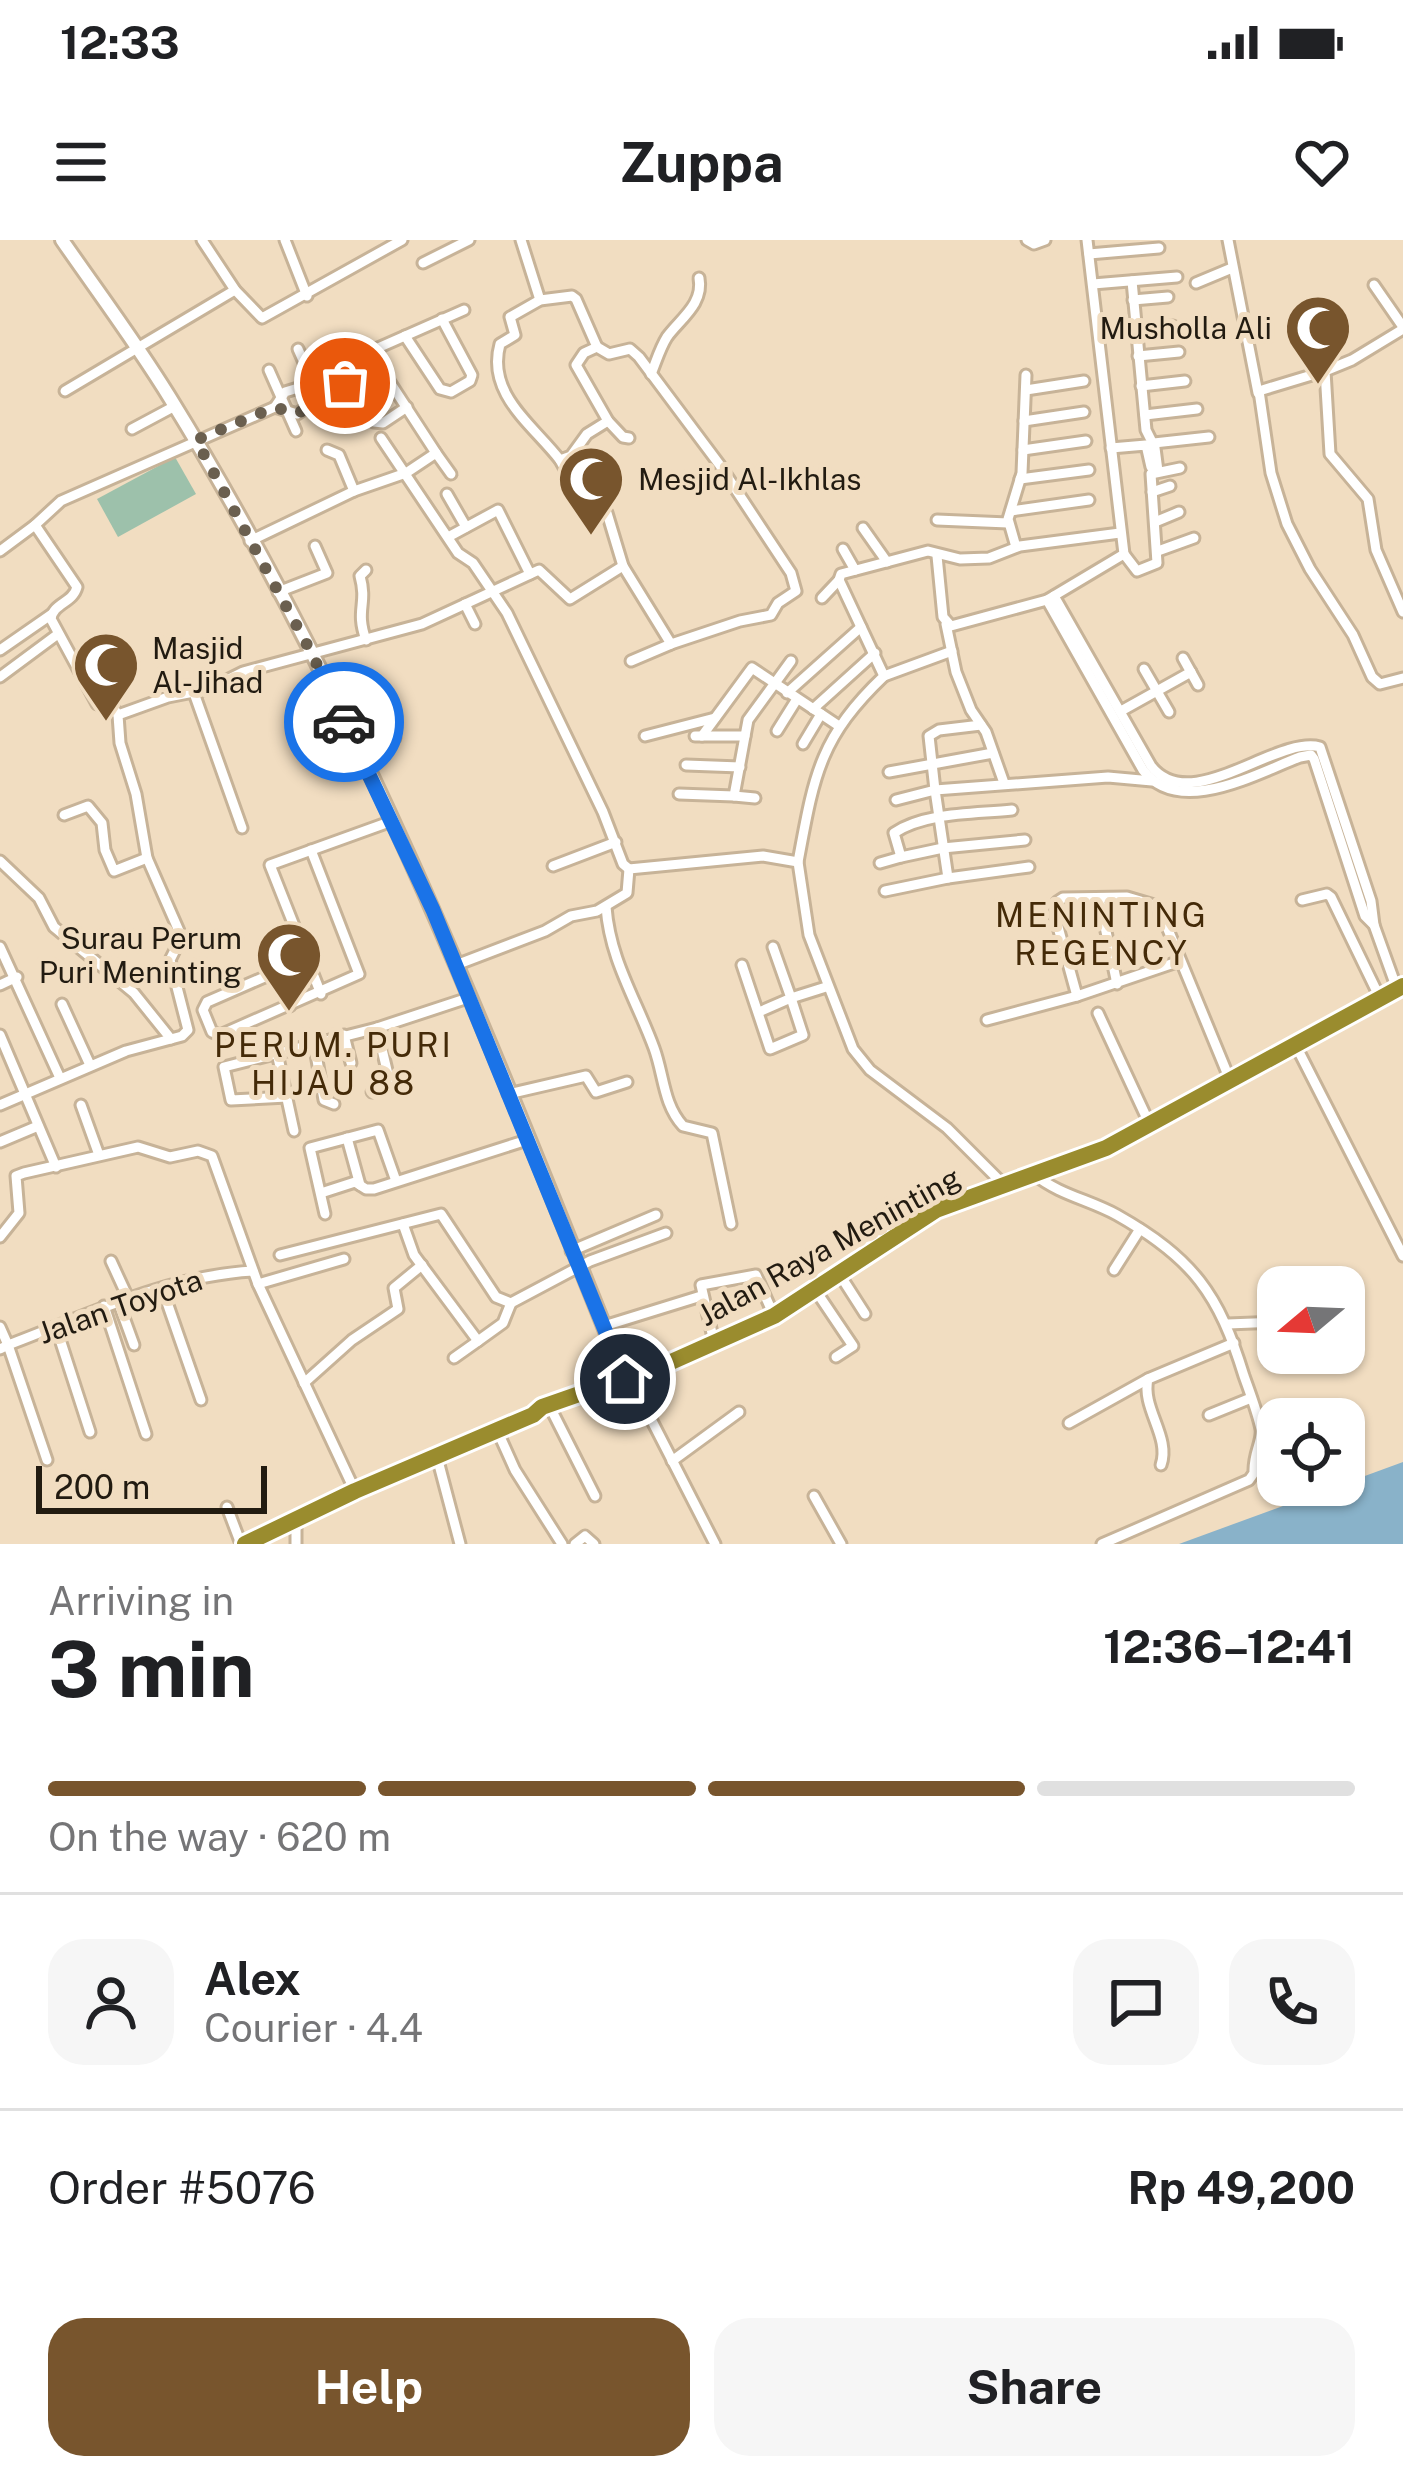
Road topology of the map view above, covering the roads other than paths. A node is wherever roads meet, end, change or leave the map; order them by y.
1 (62, 240) edge
2 (202, 240) edge
3 (285, 240) edge
4 (402, 240) edge
5 (469, 240) edge
6 (521, 240) edge
7 (1028, 240) edge
8 (1045, 240) edge
9 (1087, 240) edge
10 (1228, 240) edge
11 (1159, 248) dead end
12 (1089, 254) junction
13 (422, 263) dead end
14 (1232, 268) junction
15 (699, 278) dead end
16 (1177, 278) dead end
17 (1132, 280) junction
18 (1196, 283) dead end
19 (1093, 284) junction
20 (1374, 286) dead end
21 (235, 290) junction
22 (307, 296) junction
23 (1168, 297) dead end
24 (539, 300) junction
25 (1133, 300) junction
26 (464, 310) dead end
27 (442, 319) junction
28 (1115, 324) dead end
29 (1098, 325) junction
30 (1174, 326) dead end
31 (1403, 328) edge
32 (1136, 329) junction
33 (405, 336) junction
34 (135, 346) junction
35 (597, 347) junction
36 (298, 349) dead end
37 (369, 350) junction
38 (1179, 352) dead end
39 (1138, 356) junction
40 (268, 370) dead end
41 (1325, 370) junction
42 (651, 374) junction
43 (1026, 375) dead end
44 (344, 378) junction
45 (1084, 381) dead end
46 (1185, 381) dead end
47 (313, 383) junction
48 (1141, 386) junction
49 (1026, 390) junction
50 (65, 391) dead end
51 (1258, 393) junction
52 (280, 405) junction
53 (175, 406) junction
54 (407, 407) junction
55 (1197, 409) dead end
56 (1084, 412) dead end
57 (1144, 415) junction
58 (608, 421) junction
59 (1024, 421) junction
60 (132, 430) dead end
61 (296, 431) dead end
62 (1209, 437) dead end
63 (382, 438) dead end
64 (629, 438) dead end
65 (196, 440) junction
66 (1086, 441) dead end
67 (1154, 443) junction
68 (1111, 448) junction
69 (326, 450) dead end
70 (1023, 450) junction
71 (436, 453) junction
72 (560, 460) junction
73 (1180, 468) dead end
74 (1154, 469) junction
75 (1089, 470) dead end
76 (406, 473) junction
77 (451, 474) dead end
78 (1021, 479) junction
79 (1169, 486) dead end
80 (354, 491) junction
81 (1152, 492) junction
82 (447, 494) dead end
83 (1089, 500) dead end
84 (1011, 511) junction
85 (1179, 512) dead end
86 (938, 520) dead end
87 (1155, 522) junction
88 (1008, 523) junction
89 (35, 525) junction
90 (466, 526) junction
91 (863, 529) dead end
92 (1120, 533) junction
93 (450, 536) junction
94 (1194, 538) dead end
95 (250, 541) junction
96 (315, 545) dead end
97 (1016, 547) junction
98 (843, 550) dead end
99 (0, 551) edge
100 (1158, 551) junction
101 (1124, 554) junction
102 (937, 556) junction
103 (886, 562) junction
104 (623, 566) junction
105 (366, 570) dead end
106 (855, 570) junction
107 (530, 574) junction
108 (839, 580) junction
109 (494, 591) junction
110 (278, 592) junction
111 (822, 598) dead end
112 (1051, 598) junction
113 (464, 604) junction
114 (852, 608) junction
115 (1403, 613) edge
116 (52, 614) junction
117 (842, 621) dead end
118 (475, 624) dead end
119 (946, 624) junction
120 (861, 627) junction
121 (58, 634) junction
122 (366, 640) junction
123 (671, 644) junction
124 (0, 650) edge
125 (952, 651) junction
126 (874, 653) junction
127 (312, 654) junction
128 (1086, 658) junction
129 (1184, 658) dead end
130 (631, 661) dead end
131 (791, 662) dead end
132 (1144, 669) dead end
133 (1191, 672) junction
134 (884, 676) junction
135 (0, 677) edge
136 (1403, 678) edge
137 (773, 683) junction
138 (1198, 685) dead end
139 (1156, 690) junction
140 (194, 693) junction
141 (792, 696) junction
142 (1121, 711) junction
143 (817, 712) junction
144 (1168, 712) dead end
145 (118, 715) junction
146 (715, 718) junction
147 (981, 725) junction
148 (839, 726) junction
149 (777, 730) dead end
150 (645, 736) dead end
151 (745, 736) junction
152 (395, 738) dead end
153 (1131, 740) junction
154 (803, 744) dead end
155 (359, 751) junction
156 (993, 753) junction
157 (931, 764) junction
158 (686, 765) dead end
159 (740, 766) junction
160 (889, 772) dead end
161 (1236, 776) junction
162 (1152, 781) junction
163 (1004, 783) junction
164 (935, 790) junction
165 (679, 794) dead end
166 (734, 796) junction
167 (755, 799) dead end
168 (896, 800) dead end
169 (1012, 810) dead end
170 (64, 814) dead end
171 (938, 818) junction
172 (392, 821) junction
173 (242, 828) dead end
174 (1025, 840) dead end
175 (616, 842) junction
176 (943, 848) junction
177 (311, 850) junction
178 (901, 857) junction
179 (147, 858) junction
180 (0, 861) edge
181 (798, 862) junction
182 (880, 863) dead end
183 (553, 866) dead end
184 (1029, 867) dead end
185 (629, 869) junction
186 (948, 878) junction
187 (885, 891) dead end
188 (1099, 898) junction
189 (1302, 900) dead end
190 (606, 907) junction
191 (0, 946) edge
192 (773, 947) dead end
193 (306, 959) junction
194 (1180, 961) junction
195 (456, 965) junction
196 (742, 965) dead end
197 (275, 972) junction
198 (17, 977) junction
199 (1117, 984) junction
200 (0, 985) edge
201 (826, 987) junction
202 (1394, 991) edge
203 (321, 994) junction
204 (1077, 996) junction
205 (468, 998) junction
206 (791, 998) junction
207 (62, 1004) dead end
208 (290, 1006) junction
209 (759, 1012) junction
210 (1098, 1013) dead end
211 (987, 1020) dead end
212 (376, 1028) junction
213 (0, 1035) edge
214 (344, 1035) junction
215 (171, 1040) junction
216 (314, 1043) junction
217 (1295, 1044) junction
218 (277, 1053) junction
219 (5, 1062) edge
220 (351, 1063) dead end
221 (90, 1065) junction
222 (60, 1078) junction
223 (1230, 1081) junction
224 (627, 1082) dead end
225 (372, 1092) dead end
226 (25, 1094) junction
227 (508, 1094) junction
228 (287, 1097) junction
229 (81, 1105) dead end
230 (0, 1106) edge
231 (330, 1120) dead end
232 (1150, 1125) junction
233 (38, 1126) junction
234 (294, 1131) dead end
235 (346, 1138) junction
236 (527, 1141) junction
237 (0, 1142) edge
238 (99, 1155) junction
239 (56, 1167) junction
240 (21, 1174) junction
241 (1035, 1175) junction
242 (396, 1181) junction
243 (0, 1182) edge
244 (360, 1185) junction
245 (1004, 1185) junction
246 (321, 1193) junction
247 (326, 1214) dead end
248 (656, 1214) dead end
249 (403, 1224) junction
250 (731, 1224) dead end
251 (1140, 1229) junction
252 (666, 1233) dead end
253 (0, 1237) edge
254 (571, 1251) junction
255 (280, 1255) dead end
256 (1403, 1256) edge
257 (344, 1259) dead end
258 (111, 1261) dead end
259 (422, 1265) junction
260 (577, 1268) junction
261 (1114, 1270) dead end
262 (253, 1271) junction
263 (840, 1275) junction
264 (258, 1284) junction
265 (162, 1288) junction
266 (816, 1291) junction
267 (701, 1296) junction
268 (123, 1299) junction
269 (511, 1303) junction
270 (104, 1306) junction
271 (865, 1314) dead end
272 (774, 1316) junction
273 (1257, 1323) edge
274 (1228, 1324) junction
275 (604, 1326) junction
276 (56, 1327) junction
277 (0, 1328) edge
278 (478, 1341) junction
279 (714, 1342) junction
280 (1234, 1343) junction
281 (134, 1345) dead end
282 (4, 1347) edge
283 (454, 1358) dead end
284 (836, 1358) dead end
285 (627, 1378) junction
286 (1148, 1379) junction
287 (304, 1383) junction
288 (601, 1388) junction
289 (1251, 1399) junction
290 (201, 1400) dead end
291 (552, 1411) junction
292 (740, 1412) dead end
293 (532, 1415) junction
294 (1210, 1415) dead end
295 (1069, 1423) dead end
296 (496, 1430) junction
297 (90, 1432) dead end
298 (146, 1434) dead end
299 (437, 1456) junction
300 (47, 1460) dead end
301 (672, 1461) junction
302 (1160, 1465) dead end
303 (355, 1491) junction
304 (595, 1496) dead end
305 (814, 1496) dead end
306 (227, 1507) dead end
307 (296, 1519) junction
308 (243, 1544) edge
309 (296, 1544) edge
310 (460, 1544) edge
311 (562, 1544) edge
312 (575, 1544) edge
313 (593, 1544) edge
314 (715, 1544) edge
315 (841, 1544) edge
316 (1102, 1544) edge

1 - 34 main road
2 - 21 street
3 - 22 street
4 - 22 street
5 - 13 street
6 - 24 street
7 - 8 street
9 - 12 street
10 - 14 street
11 - 12 street
12 - 19 street
14 - 18 street
14 - 51 street
15 - 42 street
16 - 17 street
17 - 19 street
17 - 25 street
19 - 29 street
20 - 31 street
21 - 22 street
21 - 34 street
23 - 25 street
24 - 35 street
24 - 72 street
25 - 32 street
26 - 27 street
27 - 33 street
27 - 33 street
28 - 29 street
29 - 68 street
30 - 32 street
31 - 41 street
32 - 39 street
33 - 37 street
34 - 50 street
34 - 53 main road
35 - 42 street
35 - 58 street
36 - 47 street
37 - 44 street
37 - 54 street
38 - 39 street
39 - 48 street
40 - 52 street
41 - 51 street
41 - 115 street
42 - 123 street
43 - 49 street
44 - 47 street
44 - 52 street
44 - 54 street
45 - 49 street
46 - 48 street
47 - 52 street
48 - 57 street
49 - 59 street
51 - 136 street
52 - 61 street
52 - 65 street
53 - 60 street
53 - 65 main road
54 - 71 street
55 - 57 street
56 - 59 street
57 - 67 street
58 - 64 street
58 - 72 street
59 - 70 street
62 - 67 street
63 - 76 street
65 - 89 street
65 - 95 main road
66 - 70 street
67 - 74 street
68 - 74 street
68 - 92 street
69 - 80 street
70 - 78 street
71 - 76 street
71 - 77 street
72 - 104 street
73 - 74 street
74 - 81 street
75 - 78 street
76 - 80 street
76 - 93 street
78 - 84 street
79 - 81 street
80 - 95 street
81 - 87 street
82 - 90 street
83 - 84 street
84 - 88 street
85 - 87 street
86 - 88 street
87 - 100 street
88 - 97 street
89 - 99 street
89 - 116 street
90 - 93 street
90 - 107 street
91 - 103 street
92 - 97 street
92 - 101 street
93 - 109 street
94 - 100 street
95 - 110 main road
96 - 110 street
97 - 102 street
98 - 106 street
100 - 101 street
101 - 112 street
102 - 103 street
102 - 119 street
103 - 106 street
104 - 107 street
104 - 123 street
105 - 122 street
106 - 108 street
107 - 109 street
108 - 111 street
108 - 114 street
109 - 113 street
109 - 175 street
110 - 127 main road
112 - 119 street
112 - 128 street
113 - 118 street
113 - 122 street
114 - 117 street
114 - 120 street
116 - 121 street
116 - 124 street
119 - 125 street
120 - 126 street
120 - 141 street
121 - 135 street
121 - 145 street
122 - 127 street
123 - 130 street
125 - 134 street
125 - 147 street
126 - 134 street
126 - 143 street
127 - 140 street
127 - 155 main road
128 - 142 street
128 - 153 street
129 - 133 street
131 - 137 street
132 - 139 street
133 - 138 street
133 - 139 street
134 - 148 street
137 - 141 street
137 - 146 street
137 - 151 street
139 - 142 street
139 - 144 street
140 - 145 street
140 - 173 street
141 - 143 street
141 - 149 street
142 - 153 street
143 - 148 street
143 - 154 street
145 - 179 street
146 - 150 street
146 - 151 street
147 - 156 street
147 - 157 street
148 - 181 street
151 - 159 street
152 - 155 street
153 - 161 street
153 - 162 street
155 - 172 main road
156 - 157 street
156 - 163 street
157 - 160 street
157 - 164 street
158 - 159 street
159 - 166 street
161 - 162 street
161 - 202 street
162 - 163 street
163 - 164 street
164 - 168 street
164 - 171 street
165 - 166 street
166 - 167 street
169 - 171 street
170 - 179 street
171 - 176 street
171 - 178 street
172 - 177 street
172 - 195 main road
174 - 176 street
175 - 183 street
175 - 185 street
176 - 178 street
176 - 186 street
177 - 193 street
177 - 203 street
178 - 182 street
179 - 215 street
180 - 215 street
181 - 185 street
181 - 201 street
184 - 186 street
185 - 190 street
186 - 187 street
188 - 194 street
188 - 199 street
188 - 204 street
189 - 202 street
190 - 195 street
190 - 250 street
191 - 198 street
192 - 206 street
193 - 197 street
193 - 203 street
194 - 199 street
194 - 223 street
195 - 205 main road
196 - 209 street
197 - 208 street
197 - 208 street
198 - 200 street
198 - 222 street
199 - 204 street
201 - 206 street
201 - 245 street
202 - 217 highway, Jalan Raya Meninting
203 - 208 street
204 - 211 street
205 - 212 street
205 - 227 main road
206 - 209 street
206 - 209 street
207 - 221 street
210 - 232 street
212 - 214 street
212 - 225 street
213 - 219 street
214 - 216 street
214 - 220 street
215 - 221 street
216 - 218 street
216 - 231 street
217 - 223 highway, Jalan Raya Meninting
217 - 256 street
218 - 228 street
218 - 228 street
219 - 226 street
221 - 222 street
222 - 226 street
223 - 232 highway, Jalan Raya Meninting
224 - 227 street
226 - 230 street
226 - 233 street
227 - 236 main road
228 - 234 street
229 - 238 street
232 - 241 highway, Jalan Raya Meninting
233 - 237 street
233 - 239 street
235 - 242 street
235 - 244 street
235 - 246 street
236 - 242 street
236 - 254 main road
238 - 239 street
238 - 262 street
239 - 240 street
240 - 243 street
240 - 253 street
241 - 245 highway, Jalan Raya Meninting
241 - 251 street
242 - 244 street
244 - 246 street
245 - 263 highway, Jalan Raya Meninting
246 - 247 street
248 - 254 street
249 - 255 street
249 - 259 street
249 - 269 street
251 - 261 street
251 - 274 street
252 - 260 street
254 - 260 main road
257 - 264 street
258 - 268 street
259 - 278 street
259 - 287 street
260 - 269 street
260 - 275 main road
262 - 264 street
262 - 265 street, Jalan Toyota
263 - 266 highway, Jalan Raya Meninting
263 - 271 street
264 - 287 street
265 - 268 street, Jalan Toyota
265 - 290 street
266 - 272 highway, Jalan Raya Meninting
266 - 284 street
267 - 272 street
267 - 275 street
267 - 279 street
268 - 270 street, Jalan Toyota
268 - 281 street
269 - 278 street
270 - 276 street, Jalan Toyota
270 - 298 street
272 - 279 highway, Jalan Raya Meninting
273 - 274 street
274 - 280 street
275 - 285 main road
276 - 282 street, Jalan Toyota
276 - 297 street
277 - 282 street, Jalan Toyota
278 - 283 street
279 - 285 highway, Jalan Raya Meninting
280 - 286 street
280 - 289 street
282 - 300 street
285 - 288 highway, Jalan Raya Meninting
285 - 301 street
286 - 295 street
286 - 302 street
287 - 303 street
288 - 291 highway, Jalan Raya Meninting
288 - 293 highway, Jalan Raya Meninting
289 - 294 street
289 - 316 street
291 - 293 highway, Jalan Raya Meninting
291 - 304 street
292 - 301 street
293 - 296 highway, Jalan Raya Meninting
296 - 299 highway, Jalan Raya Meninting
296 - 311 street
299 - 303 highway, Jalan Raya Meninting
299 - 310 street
301 - 314 street
303 - 307 highway, Jalan Raya Meninting
305 - 315 street
306 - 308 street
307 - 308 highway, Jalan Raya Meninting
307 - 309 street
312 - 313 street

